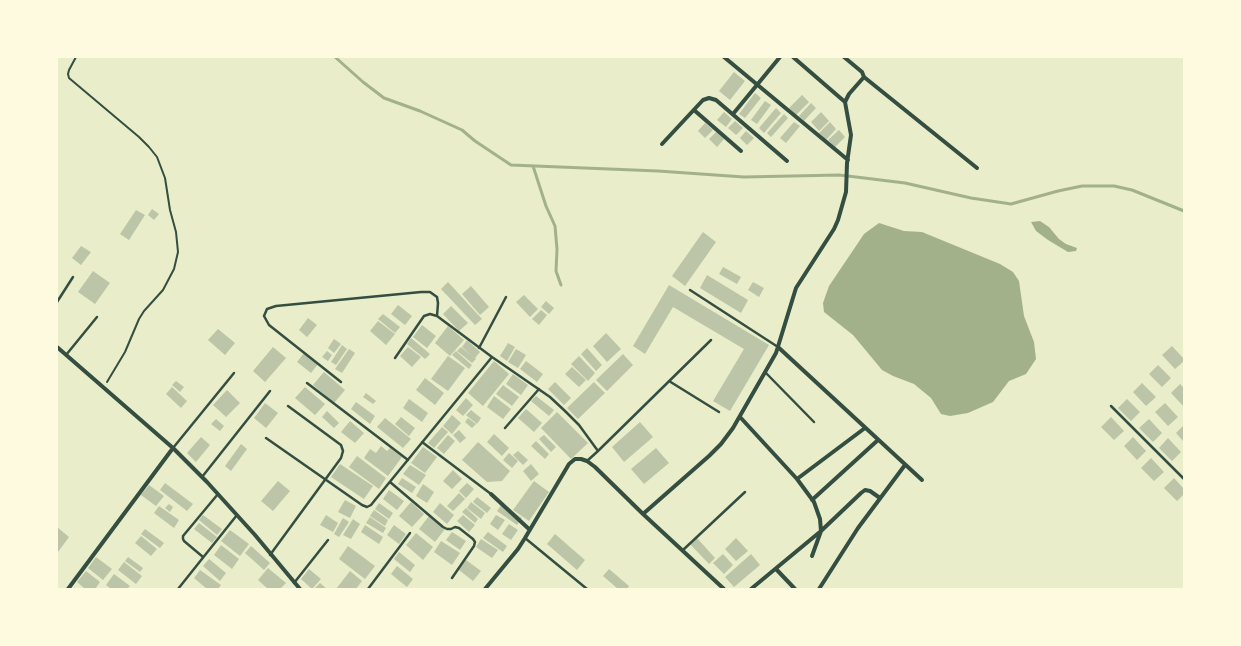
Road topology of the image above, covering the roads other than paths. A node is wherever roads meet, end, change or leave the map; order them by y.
1 (724, 57) edge
2 (780, 57) edge
3 (793, 57) edge
4 (844, 57) edge
5 (864, 77) junction
6 (757, 84) junction
7 (845, 102) junction
8 (694, 110) junction
9 (733, 114) junction
10 (662, 144) dead end
11 (741, 151) dead end
12 (787, 161) dead end
13 (847, 161) junction
14 (977, 168) dead end
15 (73, 277) dead end
16 (690, 290) dead end
17 (506, 297) dead end
18 (57, 302) edge
19 (437, 316) junction
20 (97, 317) dead end
21 (711, 340) dead end
22 (778, 346) junction
23 (57, 347) edge
24 (479, 348) junction
25 (66, 355) junction
26 (492, 357) junction
27 (395, 358) dead end
28 (765, 372) junction
29 (234, 373) dead end
30 (669, 381) junction
31 (341, 382) dead end
32 (307, 383) dead end
33 (539, 389) junction
34 (270, 391) dead end
35 (288, 406) dead end
36 (1111, 406) dead end
37 (719, 412) dead end
38 (740, 417) junction
39 (814, 422) dead end
40 (504, 428) dead end
41 (865, 428) junction
42 (266, 438) dead end
43 (878, 440) junction
44 (422, 442) junction
45 (173, 448) junction
46 (598, 451) junction
47 (408, 460) junction
48 (587, 461) junction
49 (905, 465) junction
50 (202, 477) junction
51 (797, 479) junction
52 (1184, 479) edge
53 (325, 480) junction
54 (922, 480) dead end
55 (390, 482) junction
56 (745, 492) dead end
57 (218, 494) junction
58 (491, 494) joint
59 (880, 498) junction
60 (812, 500) junction
61 (643, 514) junction
62 (238, 515) junction
63 (530, 530) junction
64 (821, 531) junction
65 (410, 533) dead end
66 (525, 538) junction
67 (328, 540) dead end
68 (682, 550) junction
69 (270, 555) junction
70 (812, 556) dead end
71 (204, 557) junction
72 (776, 569) junction
73 (452, 578) dead end
74 (294, 583) junction
75 (68, 589) edge
76 (178, 589) edge
77 (300, 589) edge
78 (368, 589) edge
79 (485, 589) edge
80 (587, 589) edge
81 (724, 589) edge
82 (751, 589) edge
83 (795, 589) edge
84 (819, 589) edge

1 - 6 street
2 - 6 street
3 - 7 street
4 - 5 street
5 - 7 street
5 - 14 street
6 - 9 street
6 - 13 street
7 - 13 street
8 - 9 street
8 - 10 street
8 - 11 street
9 - 12 street
13 - 22 street
15 - 18 lane
16 - 22 lane
17 - 24 lane
19 - 24 lane
19 - 27 lane
19 - 31 lane
20 - 25 lane
21 - 30 lane
22 - 28 street
22 - 41 street
23 - 25 street
24 - 26 lane
25 - 45 street
26 - 33 lane
26 - 44 lane
28 - 38 street
28 - 39 lane
29 - 45 lane
30 - 37 lane
30 - 46 lane
32 - 47 lane
33 - 40 lane
33 - 46 lane
34 - 50 lane
35 - 53 lane
36 - 52 lane
38 - 51 street
38 - 61 street
41 - 43 street
41 - 51 street
42 - 53 lane
43 - 49 street
43 - 60 street
44 - 47 lane
44 - 58 lane
45 - 50 street
45 - 75 street
46 - 48 lane
47 - 55 lane
48 - 61 street
48 - 63 street
49 - 54 street
49 - 59 street
50 - 57 street
51 - 60 street
53 - 55 lane
53 - 69 lane
55 - 73 lane
56 - 68 lane
57 - 62 street
57 - 71 lane
58 - 63 street
59 - 64 street
59 - 84 street
60 - 64 street
61 - 68 street
62 - 69 street
62 - 71 lane
63 - 66 street
64 - 70 street
64 - 72 street
65 - 78 lane
66 - 79 street
66 - 80 lane
67 - 74 lane
68 - 81 street
69 - 74 street
71 - 76 lane
72 - 82 street
72 - 83 street
74 - 77 street

